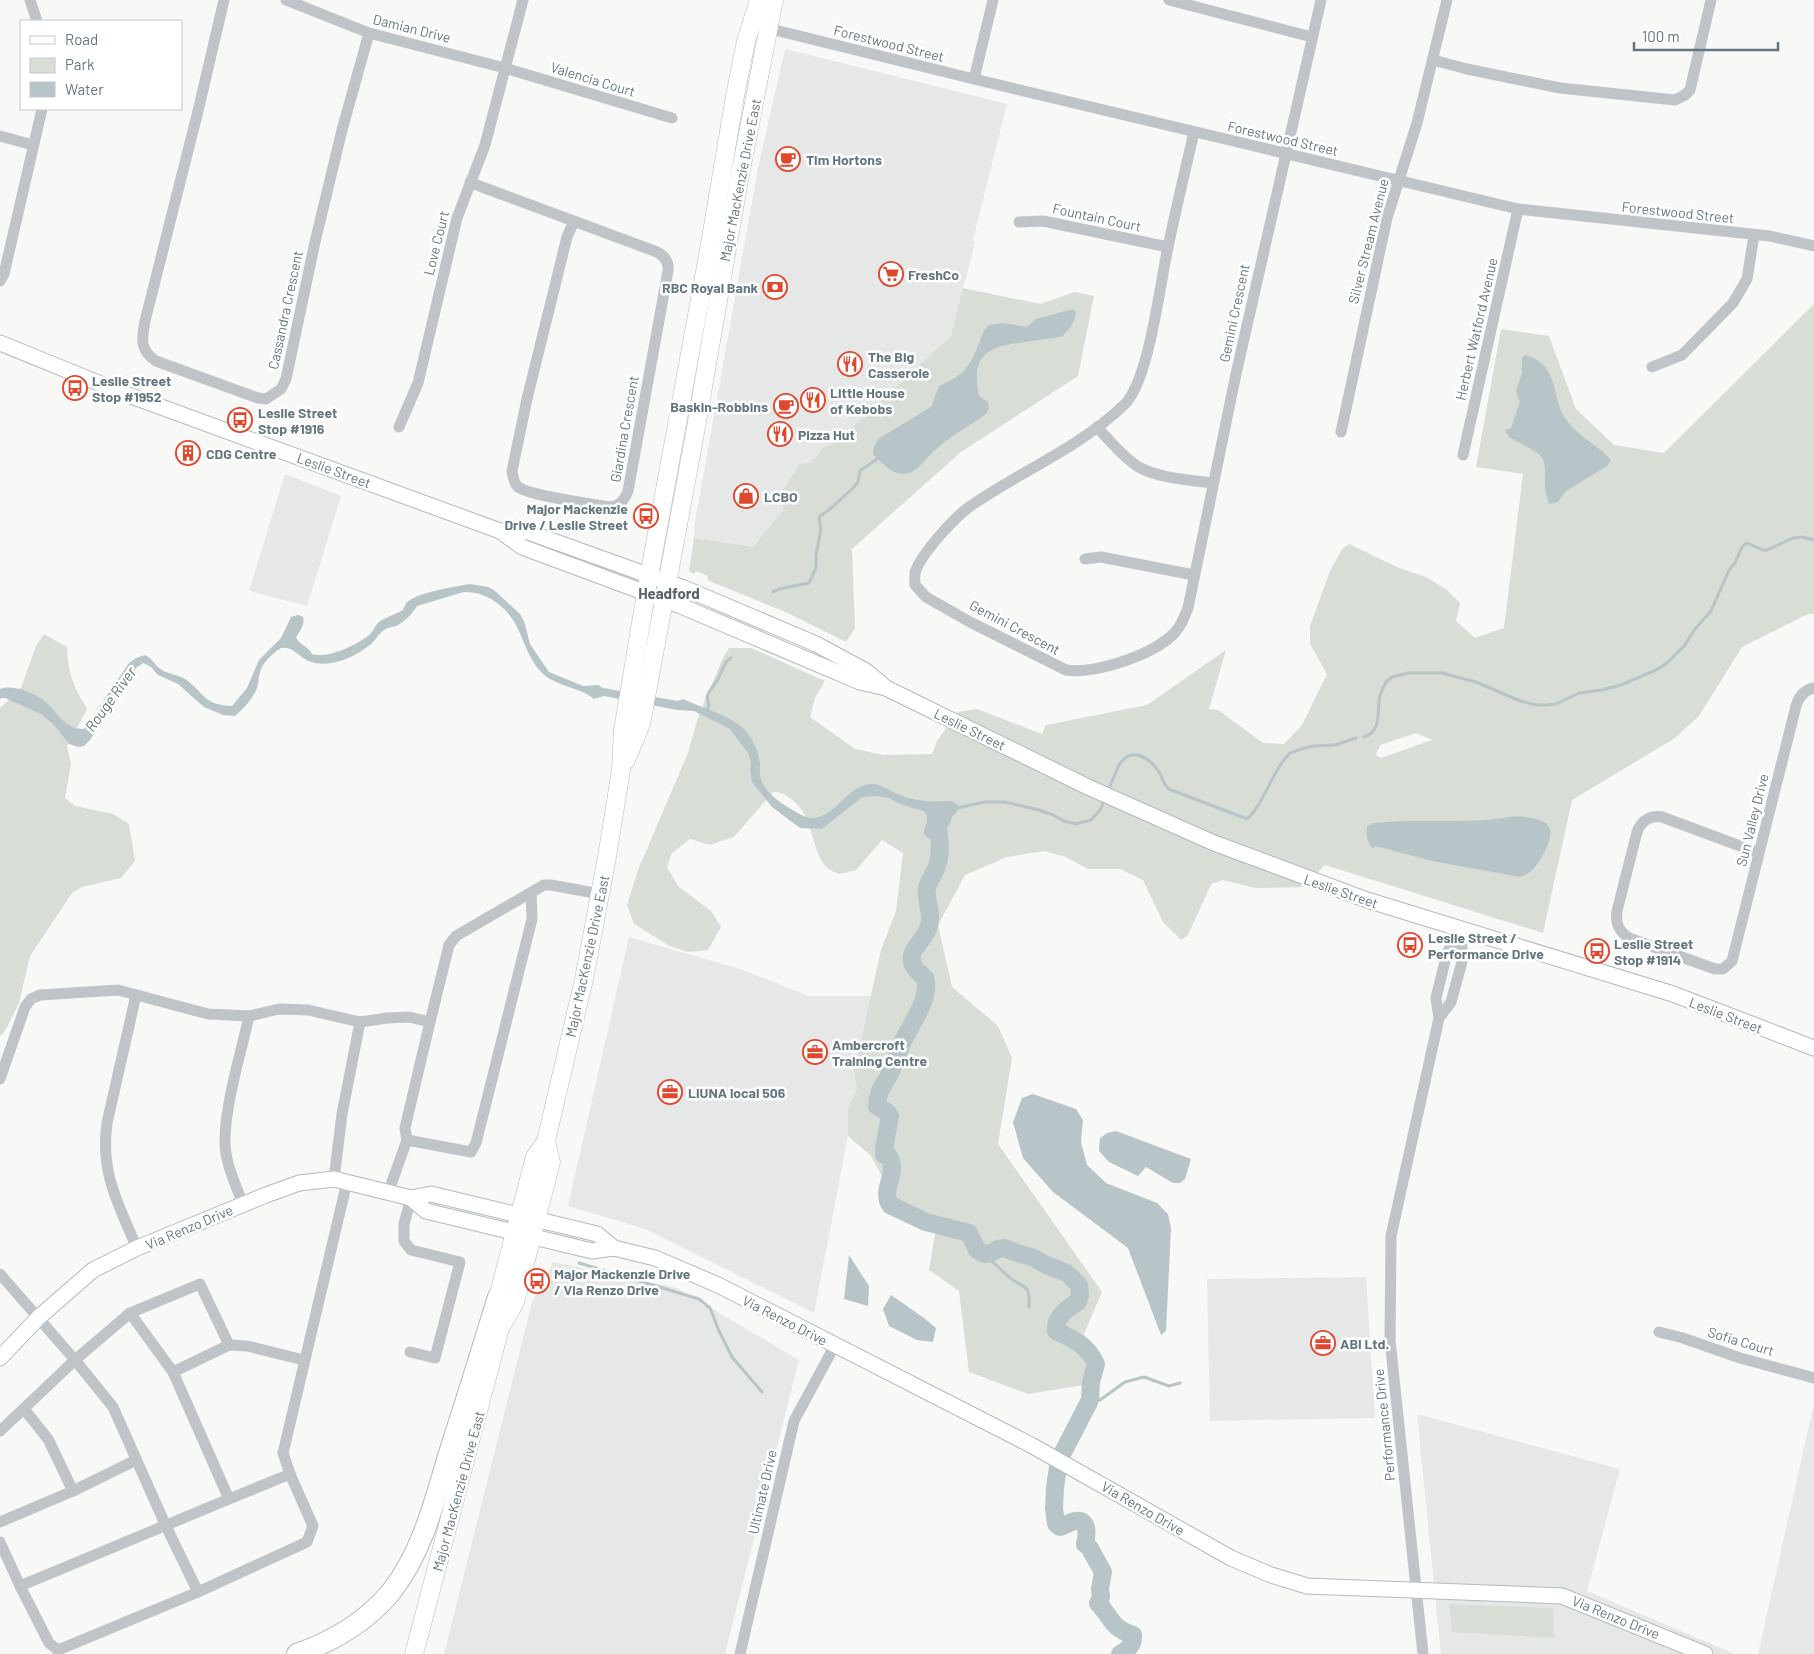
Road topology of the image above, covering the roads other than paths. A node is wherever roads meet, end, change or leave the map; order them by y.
1 (30, 0) edge
2 (224, 0) edge
3 (286, 0) edge
4 (523, 0) edge
5 (759, 0) edge
6 (774, 0) edge
7 (994, 0) edge
8 (1169, 0) edge
9 (1321, 0) edge
10 (1447, 0) edge
11 (1711, 0) edge
12 (37, 20) edge
13 (751, 23) junction
14 (769, 28) junction
15 (369, 33) junction
16 (1312, 36) junction
17 (1433, 60) junction
18 (505, 68) junction
19 (974, 80) junction
20 (42, 110) edge
21 (672, 118) dead end
22 (1194, 132) junction
23 (0, 136) edge
24 (33, 146) junction
25 (1285, 154) junction
26 (1398, 179) junction
27 (470, 182) junction
28 (1518, 209) junction
29 (574, 221) junction
30 (1019, 222) dead end
31 (1754, 235) junction
32 (1814, 246) edge
33 (1168, 247) junction
34 (0, 281) edge
35 (700, 300) junction
36 (718, 304) junction
37 (0, 343) edge
38 (1652, 367) dead end
39 (399, 427) dead end
40 (1097, 427) junction
41 (1341, 432) dead end
42 (1463, 456) dead end
43 (1214, 483) junction
44 (500, 531) junction
45 (1086, 559) dead end
46 (649, 575) junction
47 (1194, 575) junction
48 (667, 581) junction
49 (646, 593) junction
50 (664, 600) junction
51 (886, 688) junction
52 (1814, 688) edge
53 (621, 770) junction
54 (1759, 853) junction
55 (531, 893) junction
56 (600, 894) junction
57 (1460, 930) junction
58 (136, 995) junction
59 (249, 1016) junction
60 (1439, 1018) junction
61 (360, 1022) junction
62 (430, 1022) junction
63 (1814, 1048) edge
64 (0, 1079) edge
65 (407, 1140) junction
66 (340, 1181) junction
67 (388, 1193) junction
68 (412, 1198) junction
69 (243, 1204) junction
70 (528, 1216) junction
71 (523, 1234) junction
72 (137, 1248) junction
73 (614, 1248) junction
74 (0, 1274) edge
75 (498, 1297) junction
76 (130, 1313) junction
77 (39, 1317) junction
78 (500, 1328) junction
79 (1659, 1332) dead end
80 (229, 1346) junction
81 (835, 1346) junction
82 (410, 1352) dead end
83 (0, 1358) edge
84 (76, 1360) junction
85 (304, 1360) junction
86 (173, 1372) junction
87 (1814, 1378) edge
88 (24, 1409) junction
89 (0, 1431) edge
90 (136, 1460) junction
91 (290, 1474) junction
92 (72, 1492) junction
93 (229, 1499) junction
94 (0, 1522) edge
95 (166, 1524) junction
96 (0, 1542) edge
97 (20, 1586) junction
98 (1418, 1590) junction
99 (198, 1592) junction
100 (297, 1654) edge
101 (414, 1654) edge
102 (740, 1654) edge
103 (1423, 1654) edge
104 (1705, 1654) edge

1 - 12 street
2 - 15 street, Cassandra Crescent
3 - 15 street, Damian Drive
4 - 18 street, Love Court
5 - 13 main road, Major MacKenzie Drive East
6 - 14 main road, Major MacKenzie Drive East
7 - 19 street
8 - 16 street
9 - 16 street, Gemini Crescent
10 - 17 street, Silver Stream Avenue
11 - 17 street
13 - 14 street, Forestwood Street
13 - 35 main road, Major MacKenzie Drive East
14 - 19 street, Forestwood Street
14 - 36 main road, Major MacKenzie Drive East
15 - 18 street, Damian Drive
16 - 25 street, Gemini Crescent
17 - 26 street, Silver Stream Avenue
18 - 21 street, Valencia Court
18 - 27 street, Love Court
19 - 22 street, Forestwood Street
20 - 24 street
22 - 25 street, Forestwood Street
22 - 33 street, Gemini Crescent
23 - 24 street
24 - 34 street
25 - 26 street, Forestwood Street
25 - 43 street, Gemini Crescent
26 - 28 street, Forestwood Street
26 - 41 street, Silver Stream Avenue
27 - 29 street, Giardina Crescent
27 - 39 street, Love Court
28 - 31 street, Forestwood Street
28 - 42 street, Herbert Watford Avenue
29 - 29 street, Giardina Crescent
30 - 33 street, Fountain Court
31 - 32 street, Forestwood Street
31 - 38 street
33 - 40 street, Gemini Crescent
35 - 36 main road
35 - 46 main road, Major MacKenzie Drive East
36 - 48 main road, Major MacKenzie Drive East
37 - 44 main road, Leslie Street
40 - 43 street
40 - 47 street, Gemini Crescent
43 - 47 street, Gemini Crescent
44 - 46 main road, Leslie Street
44 - 49 main road, Leslie Street
45 - 47 street
46 - 48 main road, Leslie Street
46 - 49 main road, Major MacKenzie Drive East
48 - 50 main road, Major MacKenzie Drive East
48 - 51 main road, Leslie Street
49 - 50 main road, Leslie Street
49 - 53 main road, Major MacKenzie Drive East
50 - 51 main road, Leslie Street
50 - 53 main road, Major MacKenzie Drive East
51 - 57 main road, Leslie Street
52 - 54 street, Sun Valley Drive
53 - 56 main road, Major MacKenzie Drive East
54 - 54 street, Sun Valley Drive
55 - 56 street
55 - 62 street
55 - 65 street
56 - 70 main road, Major MacKenzie Drive East
57 - 60 street, Performance Drive
57 - 60 street, Performance Drive
57 - 63 main road, Leslie Street
58 - 59 street
58 - 64 street
58 - 72 street
59 - 61 street
59 - 69 street
60 - 98 street, Performance Drive
61 - 62 street
61 - 66 street
62 - 65 street
65 - 67 street
66 - 67 main road, Via Renzo Drive
66 - 69 main road, Via Renzo Drive
66 - 85 street
67 - 68 main road, Via Renzo Drive
68 - 70 main road, Via Renzo Drive
68 - 71 main road, Via Renzo Drive
68 - 82 street
69 - 72 main road, Via Renzo Drive
70 - 71 main road, Major MacKenzie Drive East
70 - 73 main road, Via Renzo Drive
71 - 73 main road, Via Renzo Drive
71 - 75 main road, Major MacKenzie Drive East
71 - 78 main road, Major MacKenzie Drive East
72 - 77 main road, Via Renzo Drive
73 - 81 main road, Via Renzo Drive
74 - 77 street
75 - 78 main road, Major MacKenzie Drive East
75 - 100 highway
76 - 80 street
76 - 84 street
76 - 86 street
77 - 83 main road, Via Renzo Drive
77 - 84 street
78 - 101 main road, Major MacKenzie Drive East
79 - 87 street, Sofia Court
80 - 85 street
80 - 86 street
81 - 98 main road, Via Renzo Drive
81 - 102 street, Ultimate Drive
84 - 88 street
84 - 90 street
85 - 91 street
86 - 93 street
88 - 89 street
88 - 92 street
90 - 92 street
90 - 95 street
91 - 93 street
91 - 99 street
92 - 94 street
93 - 95 street
95 - 97 street
95 - 99 street
96 - 97 street
97 - 99 street
98 - 103 street, Performance Drive
98 - 104 main road, Via Renzo Drive

